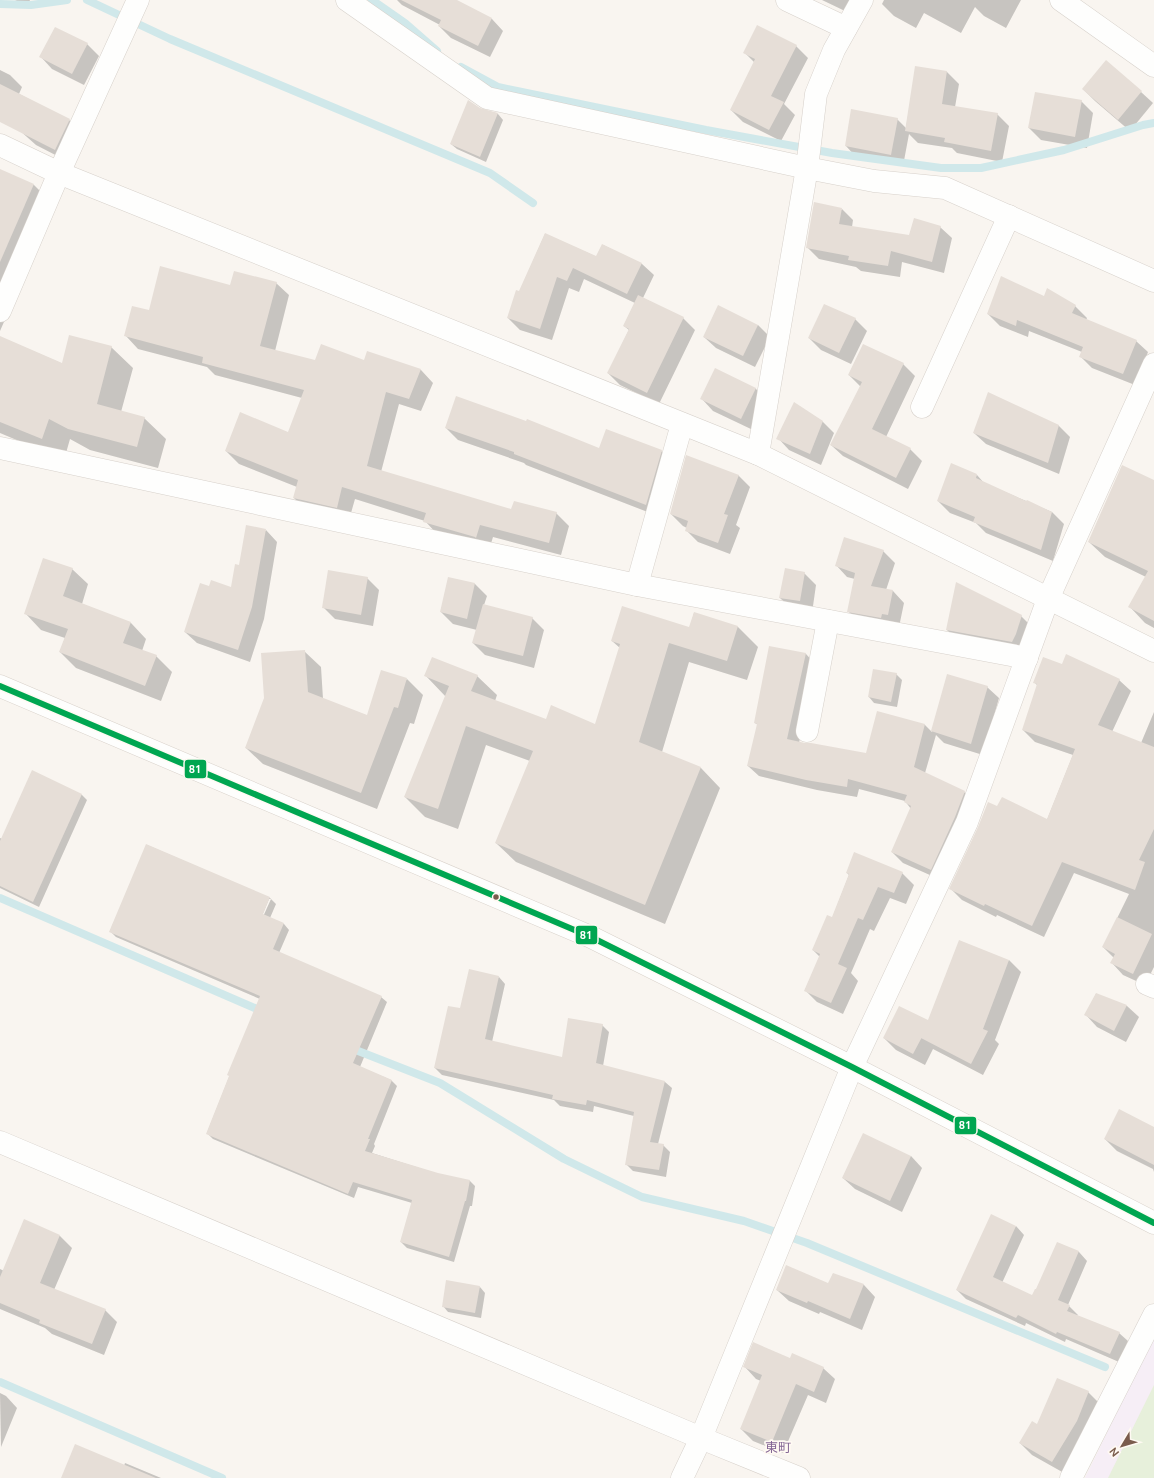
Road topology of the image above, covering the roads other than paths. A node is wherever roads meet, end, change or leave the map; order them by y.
1 (138, 0) edge
2 (347, 0) edge
3 (787, 0) edge
4 (862, 0) edge
5 (1061, 0) edge
6 (846, 28) junction
7 (1154, 66) edge
8 (0, 145) edge
9 (807, 168) junction
10 (59, 172) junction
11 (1009, 216) junction
12 (1154, 281) edge
13 (0, 311) edge
14 (1154, 364) edge
15 (922, 407) dead end
16 (682, 424) junction
17 (0, 448) edge
18 (758, 454) junction
19 (637, 585) junction
20 (1048, 599) junction
21 (828, 621) junction
22 (1154, 651) edge
23 (1026, 658) junction
24 (0, 686) edge
25 (807, 731) dead end
26 (852, 1067) junction
27 (0, 1142) edge
28 (1154, 1223) edge
29 (1154, 1315) edge
30 (701, 1438) junction
31 (682, 1478) edge
32 (799, 1478) edge
33 (1071, 1478) edge

1 - 10 street
2 - 9 street
3 - 6 street
4 - 6 street
5 - 7 street
6 - 9 street
8 - 10 street
9 - 11 street
9 - 18 street
10 - 13 street
10 - 16 street
11 - 12 street
11 - 15 street
14 - 20 street
16 - 18 street
16 - 19 street
17 - 19 street
18 - 20 street
19 - 21 street
20 - 22 street
20 - 23 street
21 - 23 street
21 - 25 street
23 - 26 street
24 - 26 street
26 - 28 street
26 - 30 street
27 - 30 street
29 - 33 street
30 - 31 street
30 - 32 street

